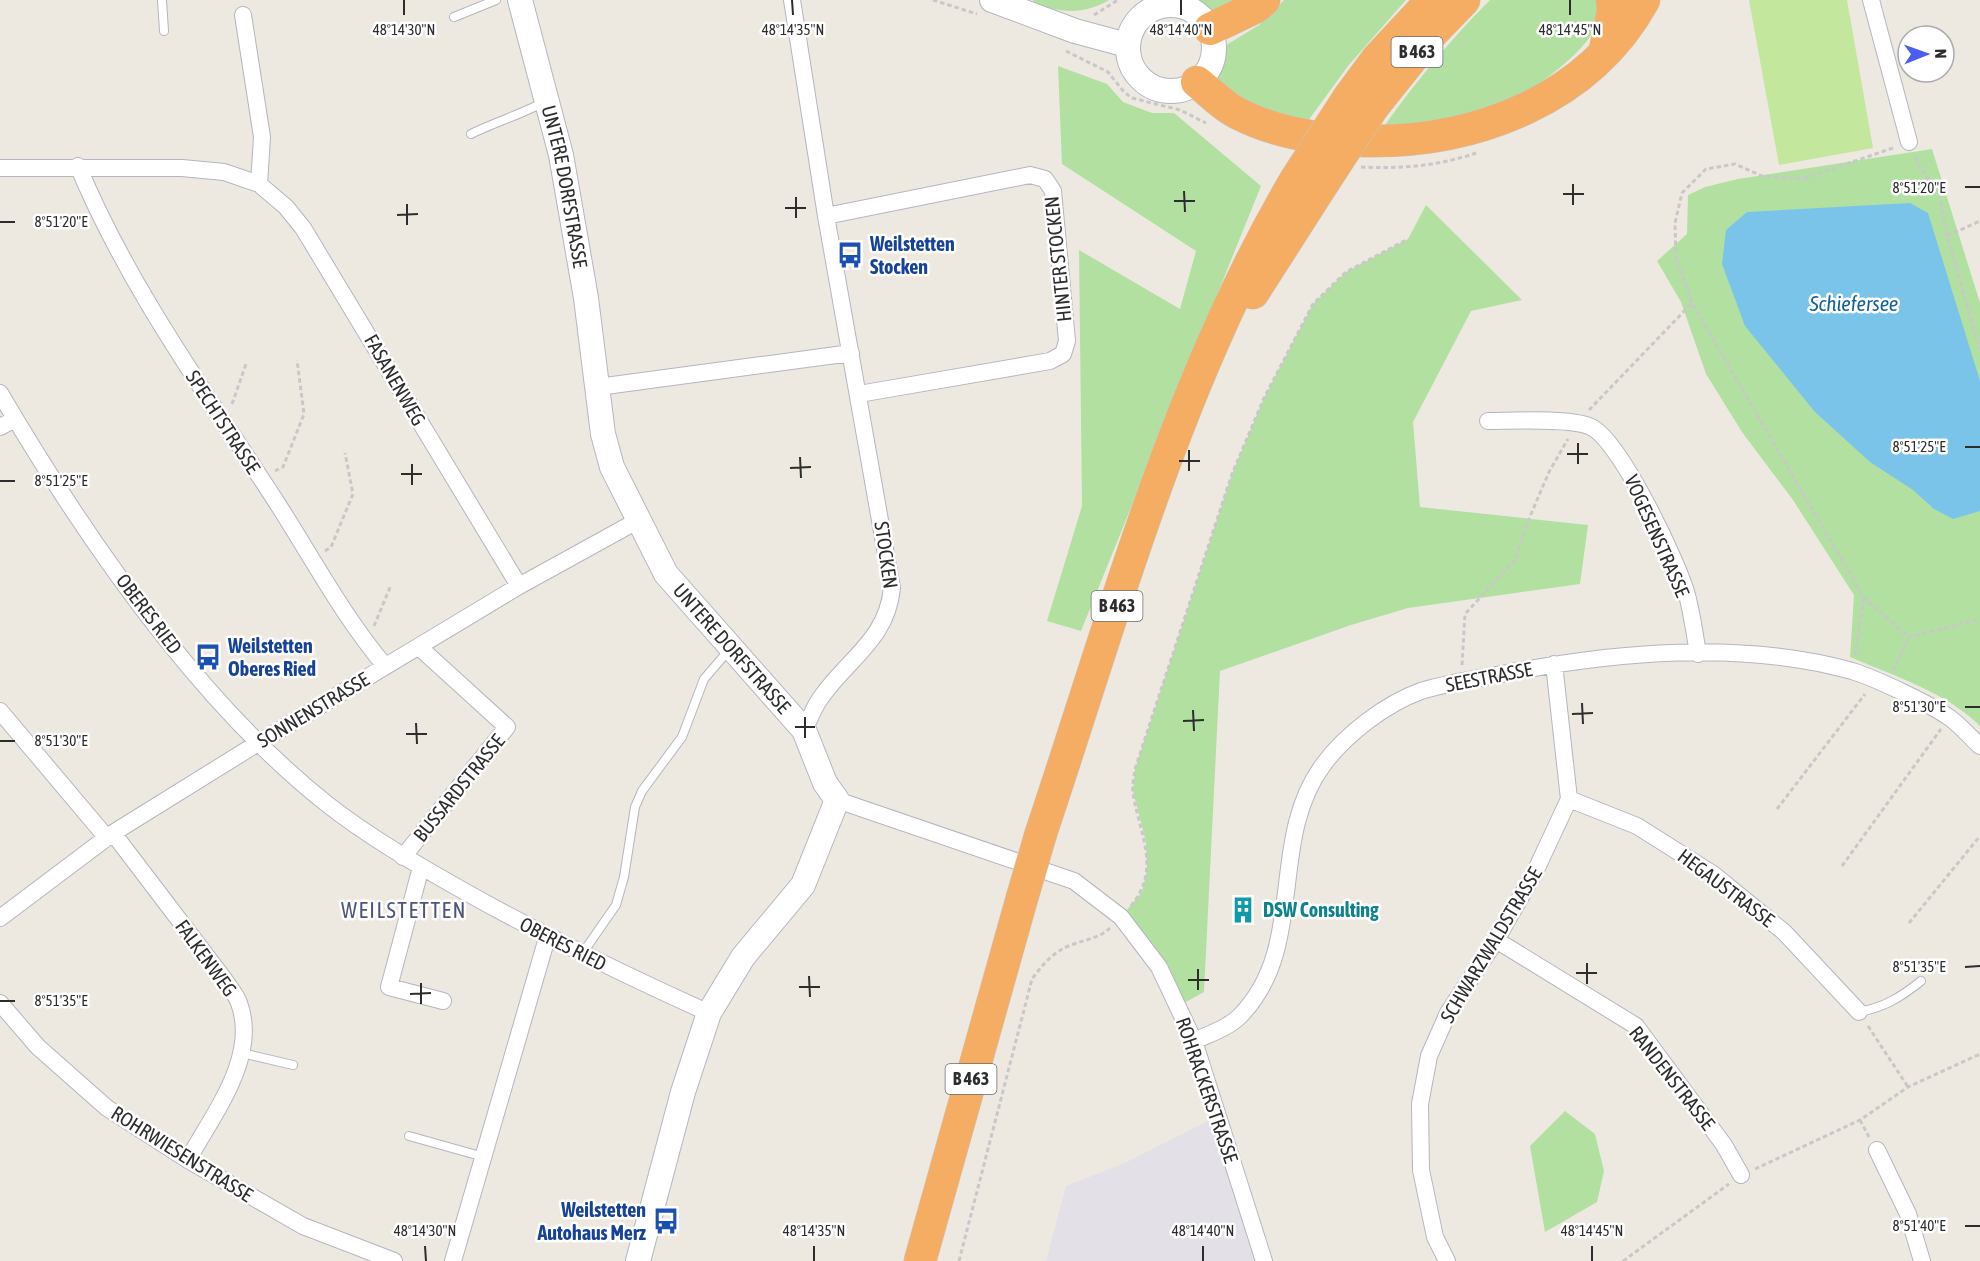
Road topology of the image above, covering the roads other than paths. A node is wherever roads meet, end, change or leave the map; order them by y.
1 (162, 0) edge
2 (496, 0) edge
3 (520, 0) edge
4 (792, 0) edge
5 (1264, 0) edge
6 (1432, 0) edge
7 (1464, 0) edge
8 (1612, 0) edge
9 (1644, 0) edge
10 (1871, 0) edge
11 (1166, 2) edge
12 (1022, 6) edge
13 (987, 8) edge
14 (243, 15) dead end
15 (454, 17) dead end
16 (1210, 29) junction
17 (164, 31) dead end
18 (1127, 45) junction
19 (1604, 54) junction
20 (1197, 82) junction
21 (547, 100) junction
22 (1361, 102) junction
23 (471, 134) dead end
24 (1909, 142) road end
25 (78, 166) junction
26 (0, 168) edge
27 (259, 184) junction
28 (826, 216) junction
29 (851, 353) junction
30 (598, 387) junction
31 (0, 393) edge
32 (859, 394) junction
33 (15, 419) junction
34 (1488, 421) dead end
35 (0, 427) edge
36 (638, 521) junction
37 (519, 586) junction
38 (419, 647) junction
39 (731, 648) junction
40 (1698, 654) junction
41 (1554, 664) junction
42 (385, 666) junction
43 (0, 711) edge
44 (804, 730) junction
45 (258, 743) junction
46 (1980, 746) edge
47 (1569, 799) junction
48 (837, 800) junction
49 (110, 836) junction
50 (404, 857) junction
51 (421, 867) junction
52 (0, 918) edge
53 (547, 938) junction
54 (1496, 940) junction
55 (582, 954) junction
56 (1921, 981) dead end
57 (443, 1001) dead end
58 (0, 1003) edge
59 (1859, 1012) joint
60 (709, 1013) junction
61 (1194, 1041) junction
62 (242, 1053) junction
63 (293, 1065) dead end
64 (410, 1136) dead end
65 (1877, 1150) dead end
66 (484, 1157) junction
67 (188, 1160) junction
68 (1742, 1175) road end
69 (394, 1261) edge
70 (453, 1261) edge
71 (638, 1261) edge
72 (920, 1261) edge
73 (1264, 1261) edge
74 (1447, 1261) edge
75 (1922, 1261) edge

1 - 17 lane
2 - 15 lane
3 - 21 street, UNTERE DORFSTRASSE
4 - 28 street, STOCKEN
5 - 16 highway
6 - 22 highway, B 463
7 - 22 highway, B 463
8 - 19 highway
9 - 19 highway
10 - 24 street
11 - 16 street
11 - 18 street
12 - 13 street
12 - 18 street
14 - 27 street
16 - 20 street
18 - 20 street
19 - 20 highway
21 - 23 lane
21 - 30 street, UNTERE DORFSTRASSE
22 - 72 highway, B 463, bridge
25 - 26 street, FASANENWEG
25 - 27 street, FASANENWEG
25 - 42 street, SPECHTSTRASSE
27 - 37 street, FASANENWEG
28 - 29 street, STOCKEN
28 - 32 street, HINTER STOCKEN
29 - 30 street
29 - 32 street, STOCKEN
30 - 36 street, UNTERE DORFSTRASSE
31 - 33 street, OBERES RIED
32 - 44 street, STOCKEN
33 - 35 street
33 - 45 street, OBERES RIED
34 - 40 street, VOGESENSTRASSE
36 - 37 street, SONNENSTRASSE
36 - 39 street, UNTERE DORFSTRASSE
37 - 38 street, SONNENSTRASSE
38 - 42 street, SONNENSTRASSE
38 - 50 street, BUSSARDSTRASSE
39 - 44 street, UNTERE DORFSTRASSE
39 - 55 lane
40 - 41 street, SEESTRASSE
40 - 46 street, SEESTRASSE
41 - 47 street
41 - 61 street, SEESTRASSE
42 - 45 street, SONNENSTRASSE
43 - 49 street, FALKENWEG
44 - 48 street, UNTERE DORFSTRASSE
45 - 49 street, SONNENSTRASSE
45 - 50 street, OBERES RIED
47 - 54 street, SCHWARZWALDSTRASSE
47 - 59 street, HEGAUSTRASSE
48 - 60 street
48 - 61 street, ROHRACKERSTRASSE
49 - 52 street, SONNENSTRASSE
49 - 62 street, FALKENWEG
50 - 51 street, OBERES RIED
51 - 53 street, OBERES RIED
51 - 57 street
53 - 55 street, OBERES RIED
53 - 66 street
54 - 68 street, RANDENSTRASSE
54 - 74 street, SCHWARZWALDSTRASSE
55 - 60 street, OBERES RIED
56 - 59 lane
58 - 67 street, ROHRWIESENSTRASSE
60 - 71 street
61 - 73 street, ROHRACKERSTRASSE
62 - 63 lane
62 - 67 street, FALKENWEG
64 - 66 lane
65 - 75 street
66 - 70 street
67 - 69 street, ROHRWIESENSTRASSE

